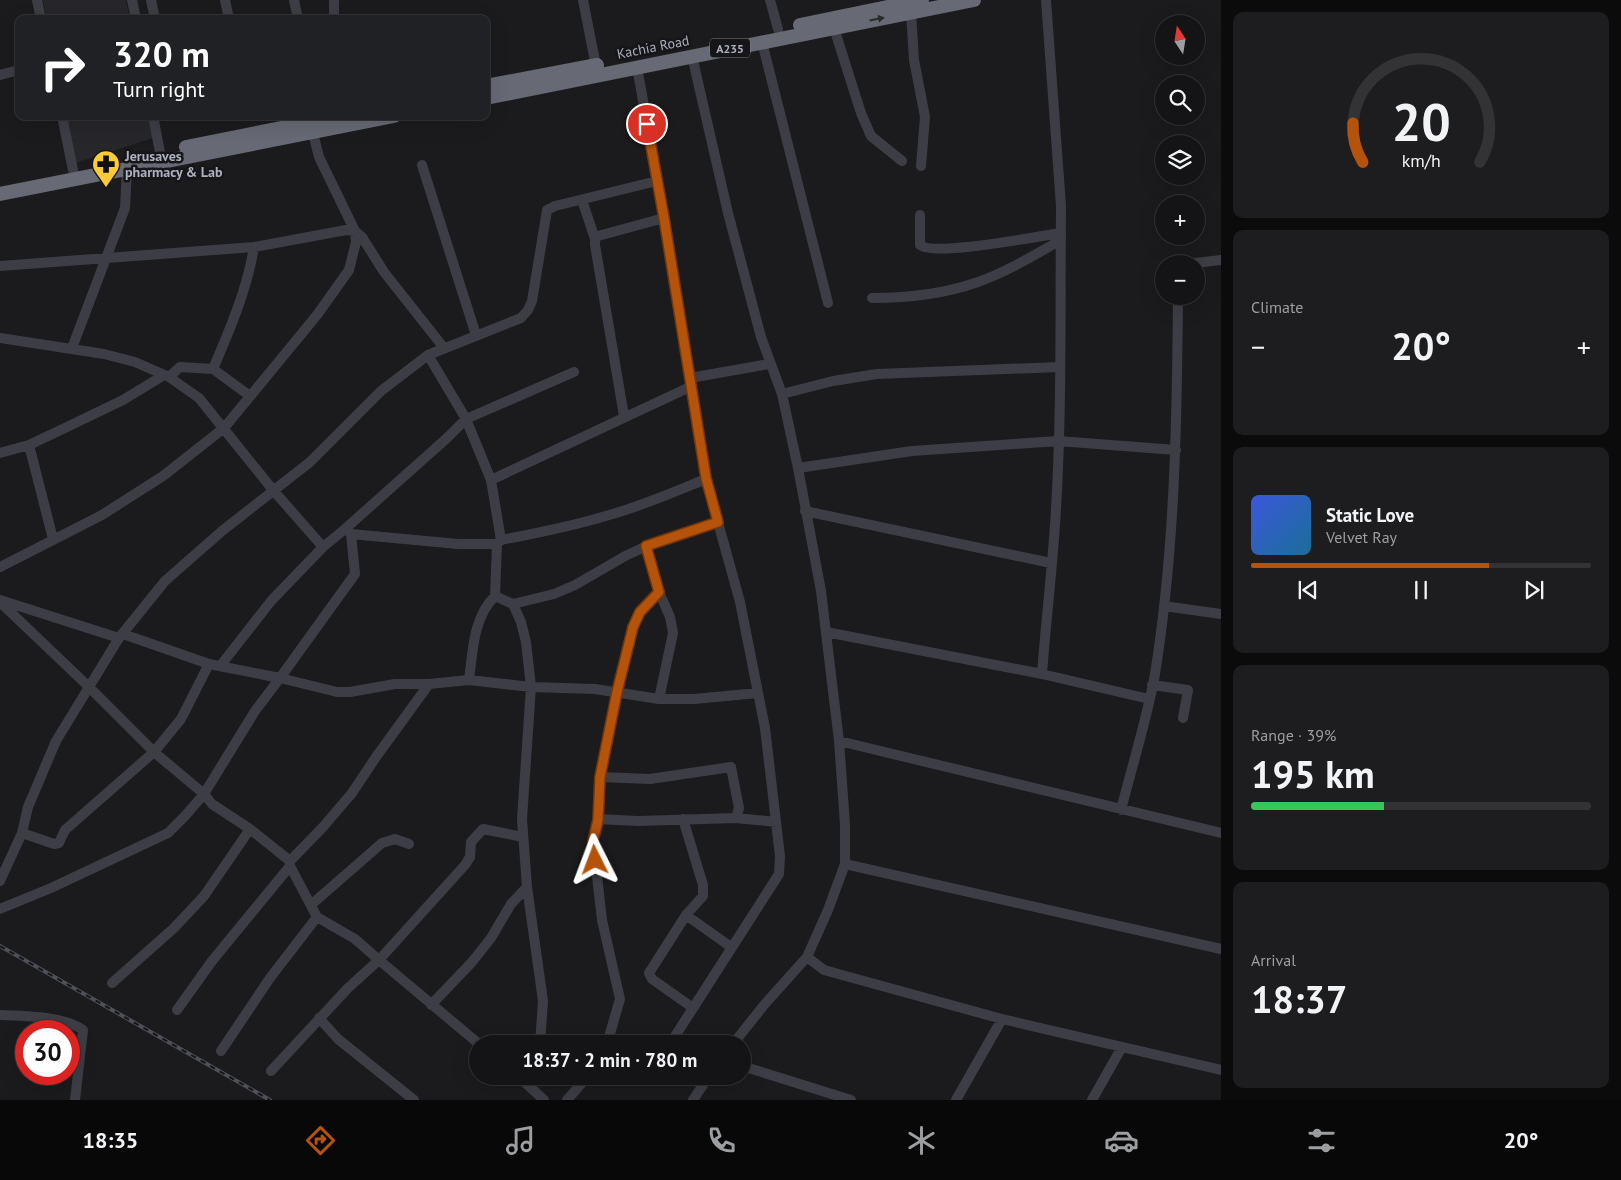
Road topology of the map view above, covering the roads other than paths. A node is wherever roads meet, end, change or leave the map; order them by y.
1 (37, 0) edge
2 (132, 0) edge
3 (151, 0) edge
4 (224, 0) edge
5 (294, 0) edge
6 (334, 0) edge
7 (584, 0) edge
8 (770, 0) edge
9 (920, 0) edge
10 (974, 0) edge
11 (1046, 0) edge
12 (884, 3) edge
13 (911, 13) junction
14 (40, 15) edge
15 (135, 15) edge
16 (154, 15) edge
17 (228, 15) edge
18 (297, 15) edge
19 (334, 15) edge
20 (834, 28) junction
21 (778, 29) junction
22 (762, 42) junction
23 (692, 56) junction
24 (596, 66) junction
25 (637, 67) junction
26 (15, 71) edge
27 (0, 74) edge
28 (490, 85) edge
29 (490, 97) edge
30 (63, 120) edge
31 (154, 120) edge
32 (337, 121) edge
33 (310, 124) edge
34 (160, 152) junction
35 (902, 161) dead end
36 (422, 165) dead end
37 (921, 166) dead end
38 (127, 168) junction
39 (73, 170) junction
40 (657, 181) junction
41 (0, 184) edge
42 (0, 194) edge
43 (582, 200) junction
44 (920, 216) dead end
45 (664, 218) junction
46 (355, 231) junction
47 (1061, 236) junction
48 (595, 239) junction
49 (254, 247) junction
50 (106, 257) junction
51 (1221, 260) edge
52 (1205, 262) edge
53 (0, 266) edge
54 (872, 298) dead end
55 (828, 303) dead end
56 (1178, 305) edge
57 (476, 335) junction
58 (0, 338) edge
59 (72, 348) junction
60 (444, 348) junction
61 (428, 355) junction
62 (769, 364) junction
63 (1060, 367) junction
64 (213, 368) junction
65 (574, 372) dead end
66 (166, 376) junction
67 (691, 382) junction
68 (782, 394) junction
69 (250, 396) junction
70 (624, 416) junction
71 (466, 419) junction
72 (224, 428) junction
73 (1058, 441) junction
74 (29, 445) junction
75 (1176, 450) junction
76 (0, 453) edge
77 (798, 468) junction
78 (706, 478) junction
79 (491, 480) junction
80 (273, 490) junction
81 (806, 511) junction
82 (718, 522) junction
83 (348, 531) junction
84 (53, 539) junction
85 (499, 542) junction
86 (646, 546) junction
87 (323, 547) junction
88 (1051, 563) junction
89 (0, 567) edge
90 (659, 592) junction
91 (496, 596) junction
92 (0, 601) edge
93 (513, 604) junction
94 (1164, 606) junction
95 (1221, 614) edge
96 (826, 632) junction
97 (121, 636) junction
98 (209, 664) junction
99 (221, 665) junction
100 (1042, 674) junction
101 (280, 678) junction
102 (470, 680) junction
103 (429, 684) junction
104 (1152, 685) junction
105 (88, 686) junction
106 (531, 686) junction
107 (617, 692) junction
108 (758, 693) junction
109 (659, 699) junction
110 (1149, 699) junction
111 (1183, 718) dead end
112 (839, 741) junction
113 (154, 752) junction
114 (600, 777) junction
115 (204, 794) junction
116 (1121, 810) junction
117 (736, 818) junction
118 (683, 819) junction
119 (598, 820) junction
120 (776, 822) junction
121 (250, 828) junction
122 (22, 833) junction
123 (1221, 833) edge
124 (523, 837) junction
125 (409, 844) dead end
126 (290, 864) junction
127 (846, 864) junction
128 (0, 881) edge
129 (527, 887) junction
130 (312, 904) junction
131 (0, 909) edge
132 (686, 916) junction
133 (317, 917) junction
134 (731, 947) junction
135 (1221, 949) edge
136 (807, 957) junction
137 (379, 960) junction
138 (112, 983) dead end
139 (431, 1005) junction
140 (693, 1008) junction
141 (176, 1010) dead end
142 (0, 1014) edge
143 (319, 1018) junction
144 (1002, 1019) junction
145 (540, 1035) edge
146 (610, 1035) edge
147 (676, 1035) edge
148 (740, 1035) edge
149 (469, 1037) edge
150 (1122, 1047) junction
151 (221, 1051) dead end
152 (751, 1069) edge
153 (1221, 1070) edge
154 (271, 1071) dead end
155 (535, 1085) edge
156 (580, 1085) edge
157 (703, 1085) edge
158 (74, 1100) edge
159 (414, 1100) edge
160 (544, 1100) edge
161 (567, 1100) edge
162 (693, 1100) edge
163 (851, 1100) edge
164 (956, 1100) edge
165 (1092, 1100) edge

1 - 14 street
2 - 15 street
3 - 16 street
4 - 17 street
5 - 18 street
6 - 19 street
7 - 24 street
8 - 21 street
9 - 12 highway, Kachia Road / A235
10 - 13 highway, Kachia Road / A235
11 - 47 street
12 - 21 highway, Kachia Road / A235
20 -> 13 highway, Kachia Road / A235
13 - 37 street
20 - 22 highway, Kachia Road / A235
20 - 35 street
21 - 24 highway, Kachia Road / A235
22 - 23 highway, Kachia Road / A235
22 - 55 street
23 - 25 highway, Kachia Road / A235
23 - 62 street
24 - 28 highway, Kachia Road / A235
25 - 29 highway, Kachia Road / A235
25 - 40 street
26 - 27 street
30 - 39 street
31 - 34 street
32 - 33 highway
33 - 34 highway
33 - 38 highway
33 - 46 street
34 - 39 highway
36 - 57 street
38 - 42 highway
38 - 50 street
39 - 41 highway
40 - 43 street
40 - 45 street
43 - 48 street
43 - 57 street
44 - 47 street
45 - 48 street
45 - 67 street
46 - 49 street
46 - 60 street
46 - 69 street
47 - 54 street
47 - 63 street
48 - 70 street
49 - 50 street
49 - 64 street
50 - 53 street
50 - 59 street
51 - 52 street
56 - 75 street
57 - 60 street
58 - 59 street
59 - 66 street
60 - 61 street
61 - 71 street
61 - 80 street
62 - 67 street
62 - 68 street
63 - 68 street
63 - 73 street
64 - 66 street
64 - 69 street
65 - 71 street
66 - 72 street
66 - 74 street
67 - 70 street
67 - 78 street
68 - 77 street
69 - 72 street
70 - 79 street
71 - 79 street
71 - 83 street
72 - 80 street
72 - 84 street
73 - 75 street
73 - 77 street
73 - 88 street
74 - 76 street
74 - 84 street
75 - 94 street
77 - 81 street
78 - 82 street
78 - 85 street
79 - 85 street
80 - 87 street
80 - 97 street
81 - 88 street
81 - 96 street
82 - 86 street
82 - 108 street
83 - 85 street
83 - 87 street
83 - 101 street
84 - 89 street
85 - 91 street
86 - 90 street
86 - 93 street
87 - 99 street
88 - 100 street
90 - 107 street
90 - 109 street
91 - 93 street
91 - 102 street
92 - 97 street
92 - 105 street
93 - 106 street
94 - 95 street
94 - 104 street
96 - 100 street
96 - 112 street
97 - 98 street
97 - 105 street
98 - 99 street
98 - 113 street
99 - 101 street
100 - 110 street
101 - 103 street
101 - 115 street
102 - 103 street
102 - 106 street
103 - 126 street
104 - 110 street
104 - 111 street
105 - 113 street
105 - 122 street
106 - 107 street
106 - 124 street
107 - 109 street
107 - 114 street
108 - 109 street
108 - 120 street
110 - 116 street
112 - 116 street
112 - 127 street
113 - 115 street
113 - 122 street
114 - 117 street
114 - 119 street
115 - 121 street
115 - 131 street
116 - 123 street
117 - 118 street
117 - 120 street
118 - 119 street
118 - 132 street
119 - 146 street
120 - 134 street
121 - 126 street
121 - 138 street
122 - 128 street
124 - 129 street
124 - 137 street
125 - 130 street
126 - 130 street
126 - 141 street
127 - 135 street
127 - 136 street
129 - 139 street
129 - 145 street
130 - 133 street
132 - 134 street
132 - 140 street
133 - 137 street
133 - 151 street
134 - 140 street
136 - 144 street
136 - 148 street
137 - 139 street
137 - 143 street
139 - 149 street
140 - 147 street
142 - 158 street
143 - 154 street
143 - 159 street
144 - 150 street
144 - 164 street
150 - 153 street
150 - 165 street
152 - 163 street
155 - 160 street
156 - 161 street
157 - 162 street

